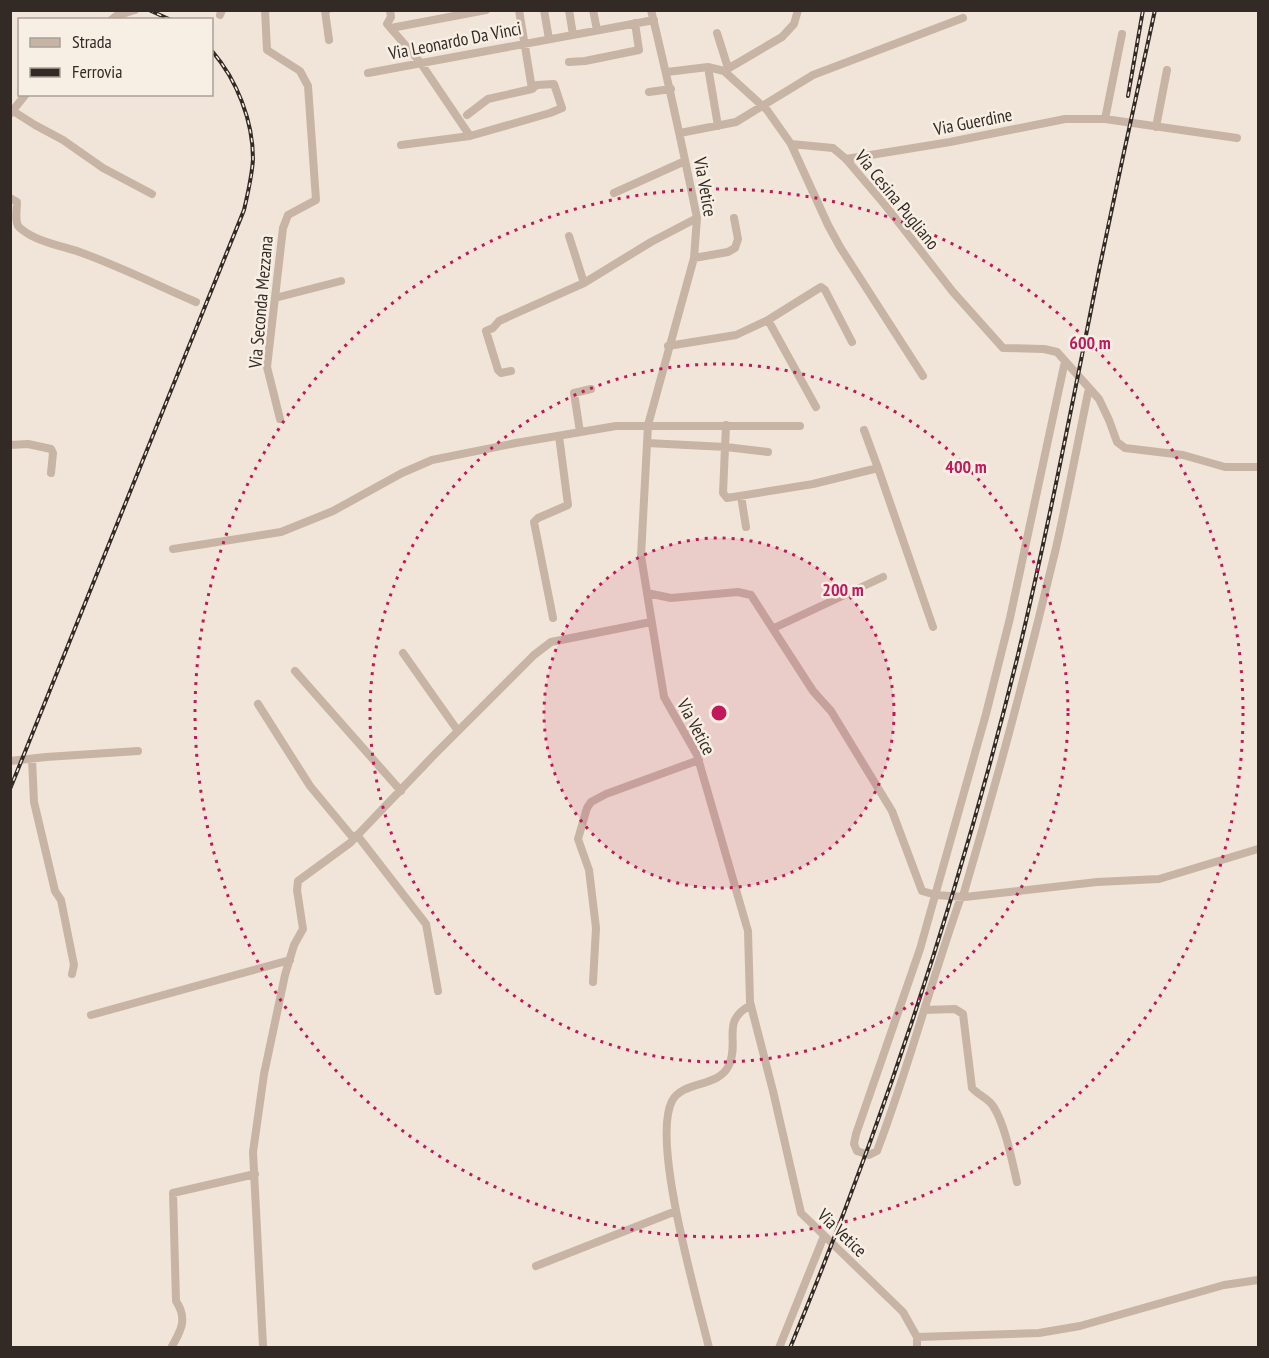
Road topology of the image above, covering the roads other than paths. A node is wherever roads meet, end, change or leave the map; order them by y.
1 (135, 10) edge
2 (265, 10) edge
3 (327, 10) edge
4 (390, 10) edge
5 (486, 10) edge
6 (519, 10) edge
7 (544, 10) edge
8 (569, 10) edge
9 (593, 10) edge
10 (651, 10) edge
11 (798, 10) edge
12 (114, 18) edge
13 (963, 18) dead end
14 (654, 20) junction
15 (636, 23) junction
16 (391, 28) junction
17 (597, 30) junction
18 (717, 33) dead end
19 (573, 34) junction
20 (1122, 34) dead end
21 (549, 39) junction
22 (330, 40) dead end
23 (524, 43) junction
24 (420, 62) junction
25 (569, 62) dead end
26 (708, 67) junction
27 (726, 70) junction
28 (1167, 70) dead end
29 (668, 72) junction
30 (368, 73) dead end
31 (532, 89) junction
32 (671, 89) junction
33 (649, 92) dead end
34 (24, 96) edge
35 (763, 106) junction
36 (12, 112) edge
37 (467, 115) dead end
38 (1105, 119) junction
39 (718, 126) junction
40 (1156, 127) junction
41 (680, 134) junction
42 (470, 136) junction
43 (1237, 138) dead end
44 (791, 144) junction
45 (401, 145) dead end
46 (846, 159) junction
47 (685, 161) junction
48 (614, 192) dead end
49 (152, 194) dead end
50 (10, 198) edge
51 (697, 218) junction
52 (734, 218) dead end
53 (569, 236) dead end
54 (694, 258) junction
55 (341, 281) dead end
56 (584, 283) junction
57 (275, 298) junction
58 (196, 302) dead end
59 (768, 320) junction
60 (852, 342) dead end
61 (668, 346) junction
62 (1065, 361) junction
63 (511, 371) dead end
64 (923, 376) dead end
65 (1089, 388) junction
66 (591, 389) dead end
67 (816, 407) dead end
68 (280, 419) dead end
69 (648, 425) junction
70 (726, 426) junction
71 (800, 426) dead end
72 (864, 429) dead end
73 (580, 432) junction
74 (559, 435) junction
75 (647, 443) junction
76 (10, 445) edge
77 (726, 447) junction
78 (768, 452) dead end
79 (1258, 467) edge
80 (878, 468) junction
81 (51, 473) dead end
82 (741, 496) junction
83 (746, 527) dead end
84 (173, 549) dead end
85 (883, 577) dead end
86 (647, 593) junction
87 (554, 618) dead end
88 (651, 622) junction
89 (933, 627) dead end
90 (774, 628) junction
91 (404, 653) dead end
92 (295, 671) dead end
93 (258, 704) dead end
94 (458, 731) junction
95 (138, 751) dead end
96 (32, 759) junction
97 (699, 760) junction
98 (10, 761) edge
99 (401, 791) junction
100 (355, 837) junction
101 (1258, 849) edge
102 (936, 895) junction
103 (962, 897) junction
104 (290, 960) junction
105 (72, 974) dead end
106 (593, 982) dead end
107 (438, 991) dead end
108 (751, 1005) junction
109 (924, 1010) junction
110 (91, 1015) dead end
111 (255, 1174) junction
112 (1017, 1182) dead end
113 (676, 1211) junction
114 (824, 1236) junction
115 (536, 1266) dead end
116 (1258, 1280) edge
117 (917, 1337) junction
118 (263, 1346) dead end
119 (171, 1347) edge
120 (709, 1347) edge
121 (779, 1347) edge
122 (917, 1347) edge

1 - 12 street
2 - 57 street, Via Seconda Mezzana
3 - 22 street
4 - 16 street
5 - 16 street
6 - 23 street
7 - 21 street
8 - 19 street
9 - 17 street
10 - 14 street, Via Vetice
11 - 27 street
13 - 35 street
14 - 15 street, Via Leonardo Da Vinci
14 - 29 street, Via Vetice
15 - 17 street, Via Leonardo Da Vinci
15 - 25 street
16 - 24 street
17 - 19 street, Via Leonardo Da Vinci
18 - 27 street
19 - 21 street, Via Leonardo Da Vinci
20 - 38 street
21 - 23 street, Via Leonardo Da Vinci
23 - 24 street, Via Leonardo Da Vinci
23 - 31 street
24 - 30 street, Via Leonardo Da Vinci
24 - 42 street
26 - 27 street
26 - 29 street
26 - 39 street
27 - 35 street
28 - 40 street
29 - 32 street, Via Vetice
31 - 37 street
31 - 42 street
32 - 33 street
32 - 41 street, Via Vetice
34 - 36 street
35 - 39 street
35 - 44 street
36 - 49 street
38 - 40 street, Via Guerdine
38 - 46 street, Via Guerdine
39 - 41 street
40 - 43 street, Via Guerdine
41 - 47 street, Via Vetice
42 - 45 street
44 - 46 street, Via Cesina Pugliano
44 - 64 street
46 - 62 street, Via Cesina Pugliano
47 - 48 street
47 - 51 street, Via Vetice
50 - 58 street
51 - 54 street, Via Vetice
51 - 56 street
52 - 54 street
53 - 56 street
54 - 61 street, Via Vetice
55 - 57 street
56 - 63 street
57 - 68 street, Via Seconda Mezzana
59 - 60 street
59 - 61 street
59 - 67 street
61 - 69 street, Via Vetice
62 - 65 street
62 - 102 street
65 - 79 street
65 - 103 street
66 - 73 street
69 - 70 street
69 - 73 street
69 - 75 street, Via Vetice
70 - 71 street
70 - 77 street
72 - 80 street
73 - 74 street
74 - 84 street
74 - 87 street
75 - 77 street
75 - 86 street, Via Vetice
76 - 81 street
77 - 78 street
77 - 82 street
80 - 82 street
80 - 89 street
82 - 83 street
85 - 90 street
86 - 88 street, Via Vetice
86 - 90 street
88 - 94 street
88 - 97 street, Via Vetice
90 - 102 street
91 - 94 street
92 - 99 street
93 - 100 street
94 - 99 street
95 - 96 street
96 - 98 street
96 - 105 street
97 - 106 street
97 - 108 street, Via Vetice
99 - 100 street
100 - 104 street
100 - 107 street
101 - 103 street
102 - 103 street
102 - 109 street
103 - 109 street
104 - 110 street
104 - 111 street
108 - 113 street
108 - 114 street, Via Vetice
109 - 112 street
111 - 118 street
111 - 119 street
113 - 115 street
113 - 120 street
114 - 117 street, Via Vetice
114 - 121 street
116 - 117 street
117 - 122 street, Via Vetice

